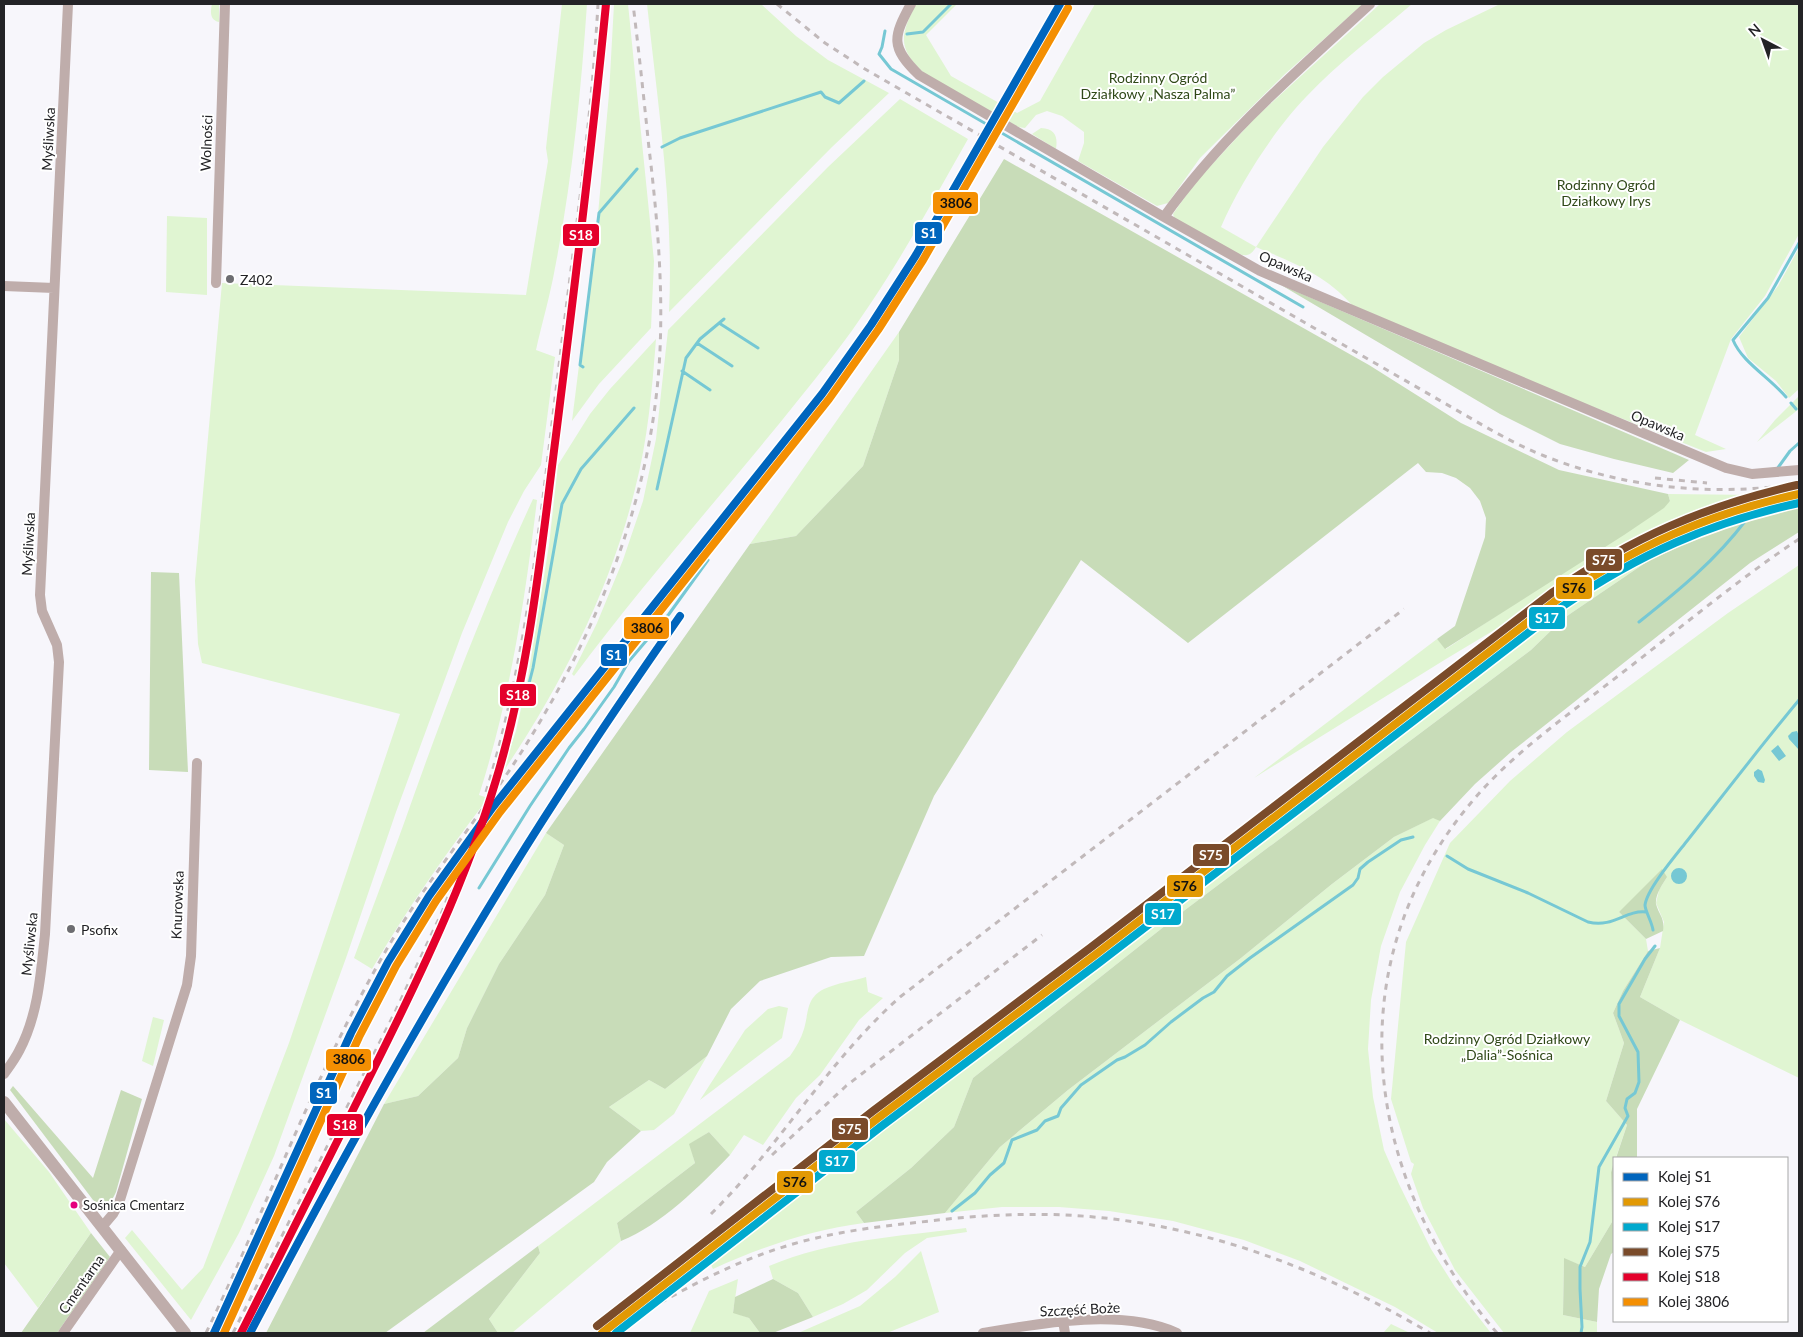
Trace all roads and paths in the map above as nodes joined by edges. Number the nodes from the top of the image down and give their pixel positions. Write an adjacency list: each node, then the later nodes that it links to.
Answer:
1 (68, 4): 8 (street, Myśliwska)
2 (225, 4): 6 (street, Wolności)
3 (910, 4): 5 (street, Opawska)
4 (1370, 4): 5 (street)
5 (1164, 217): 9 (street, Opawska)
6 (216, 283)
7 (4, 286): 8 (street)
8 (54, 288): 11 (street, Myśliwska)
9 (1799, 470)
10 (197, 763): 13 (street, Knurowska)
11 (4, 1074)
12 (4, 1102): 13 (street)
13 (102, 1227): 14 (street)
14 (121, 1250): 16 (street, Cmentarna); 17 (street)
15 (1063, 1321): 18 (street, Szczęść Boże); 19 (street); 20 (street, Szczęść Boże)
16 (62, 1333)
17 (185, 1333)
18 (983, 1333)
19 (1064, 1333)
20 (1177, 1333)

